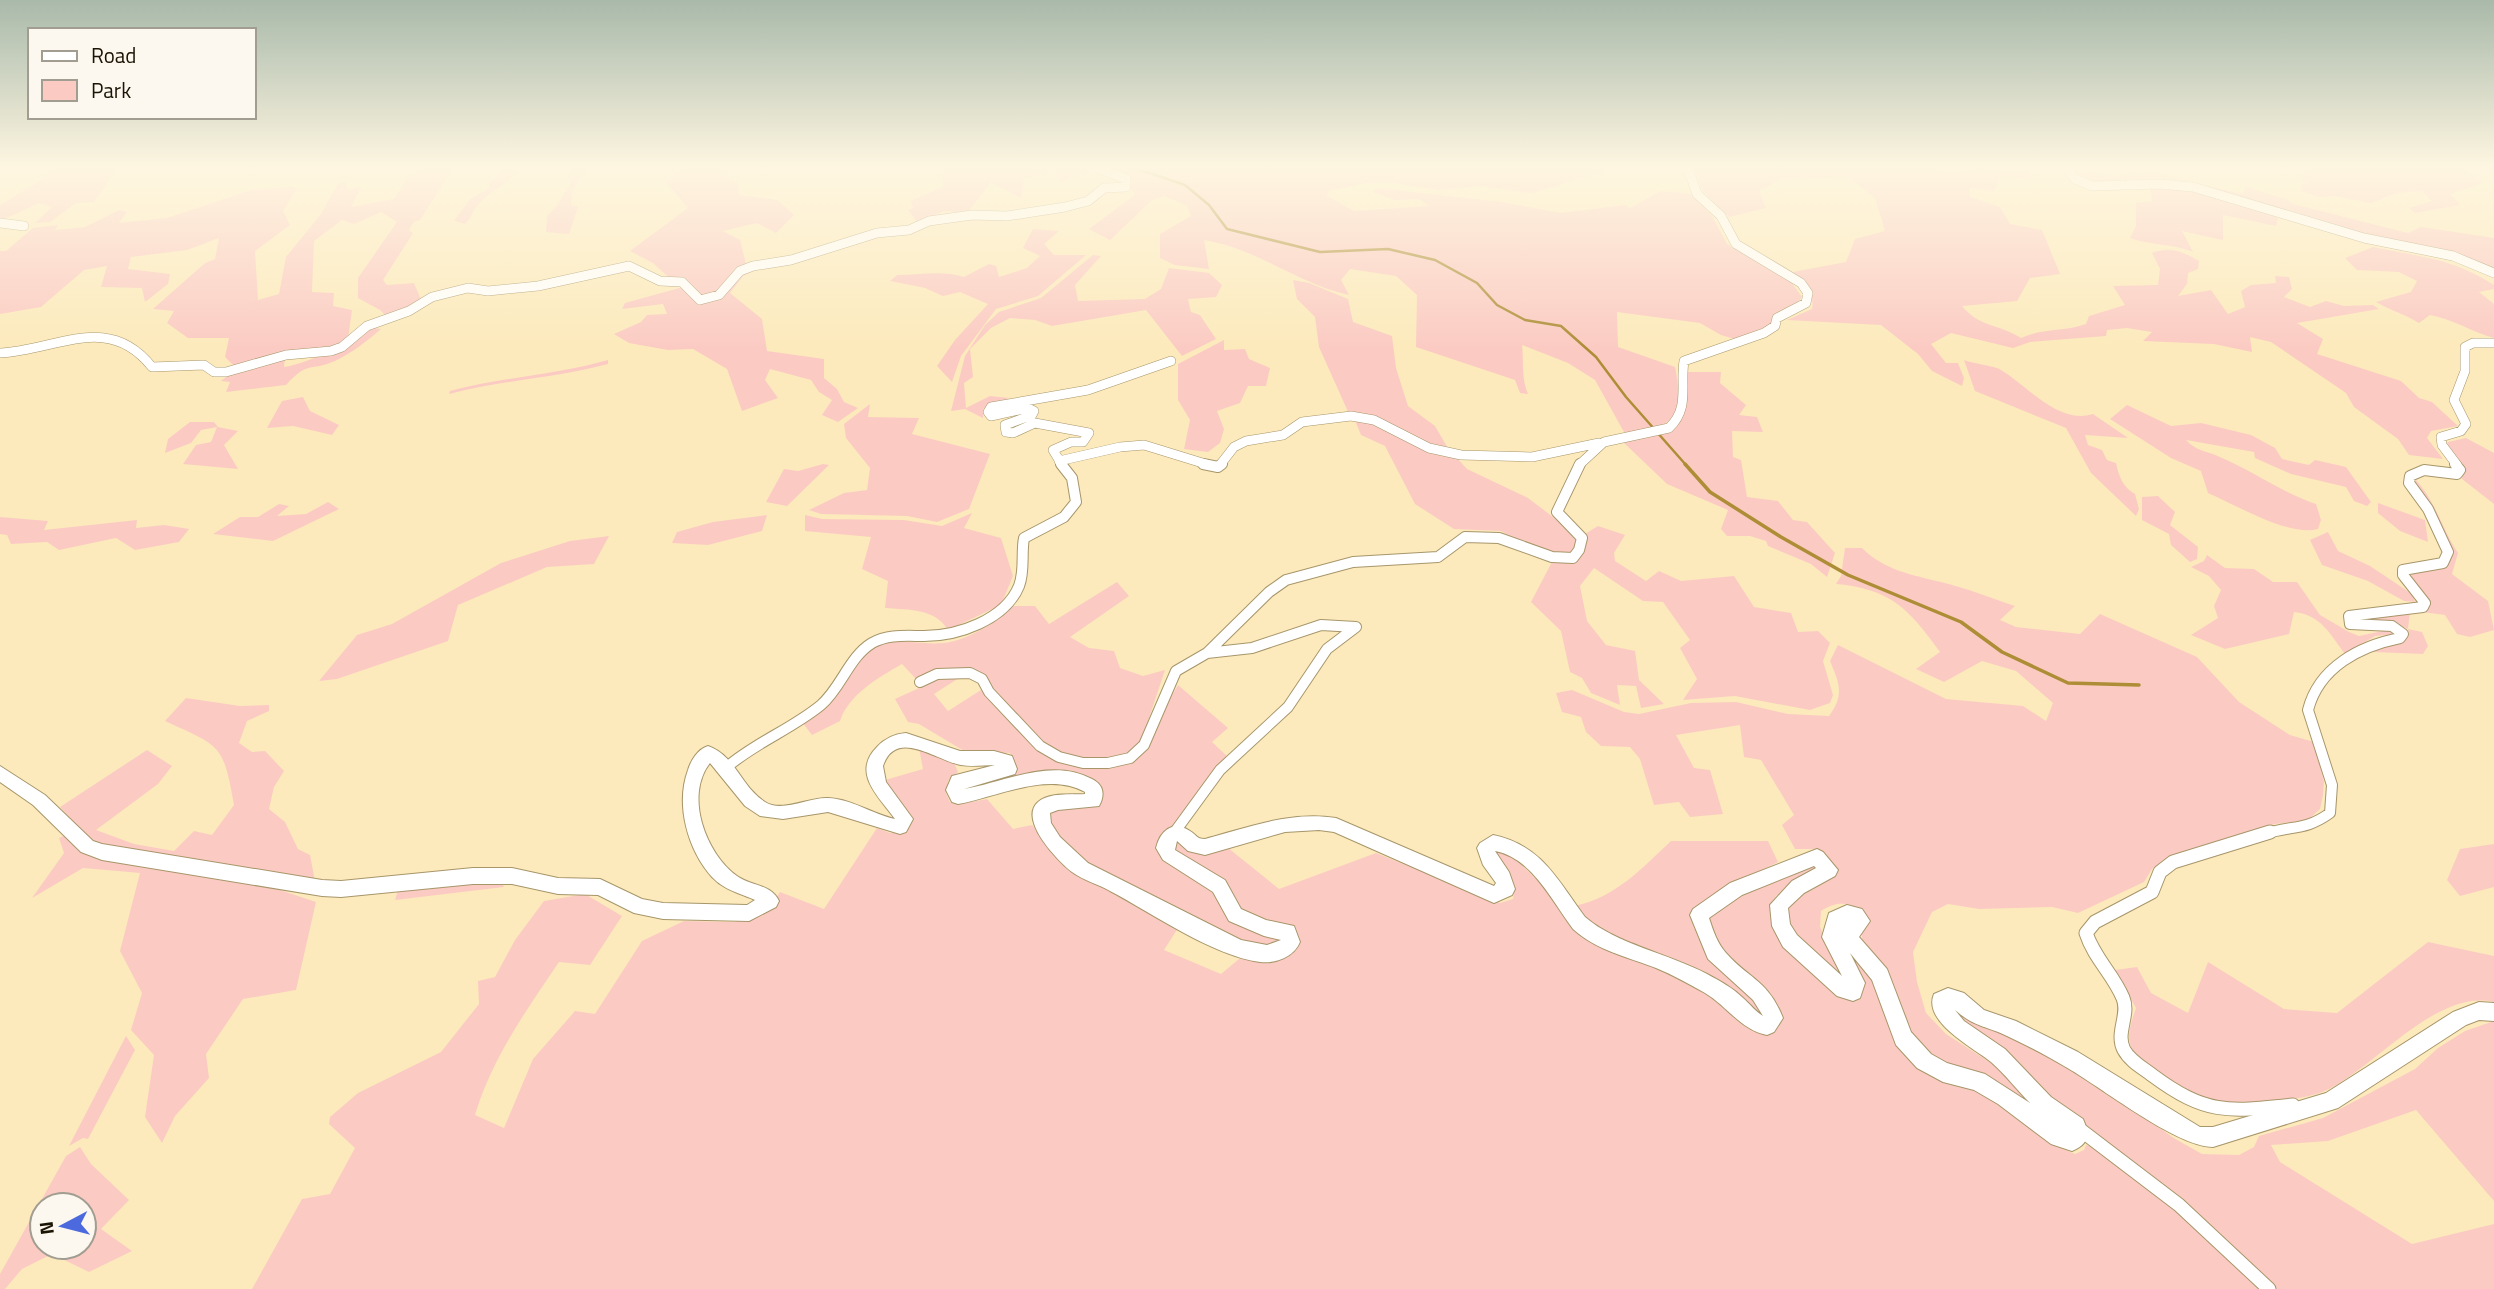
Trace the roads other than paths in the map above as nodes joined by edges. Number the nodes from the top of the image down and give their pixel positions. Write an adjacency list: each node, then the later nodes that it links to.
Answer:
1 (913, 228): 6 (street)
2 (1728, 228): 8 (street)
3 (2331, 228): 4 (street)
4 (2494, 272)
5 (2494, 343): 16 (street)
6 (0, 353)
7 (1171, 361): 9 (street)
8 (1602, 443): 9 (street); 10 (street)
9 (1059, 461): 12 (street)
10 (1207, 653): 11 (street); 14 (street)
11 (920, 682)
12 (727, 767): 13 (main road); 14 (main road)
13 (0, 774)
14 (1174, 834): 17 (main road)
15 (2494, 1012): 16 (main road)
16 (2331, 1101): 17 (main road)
17 (2076, 1126): 18 (street)
18 (2269, 1289)

